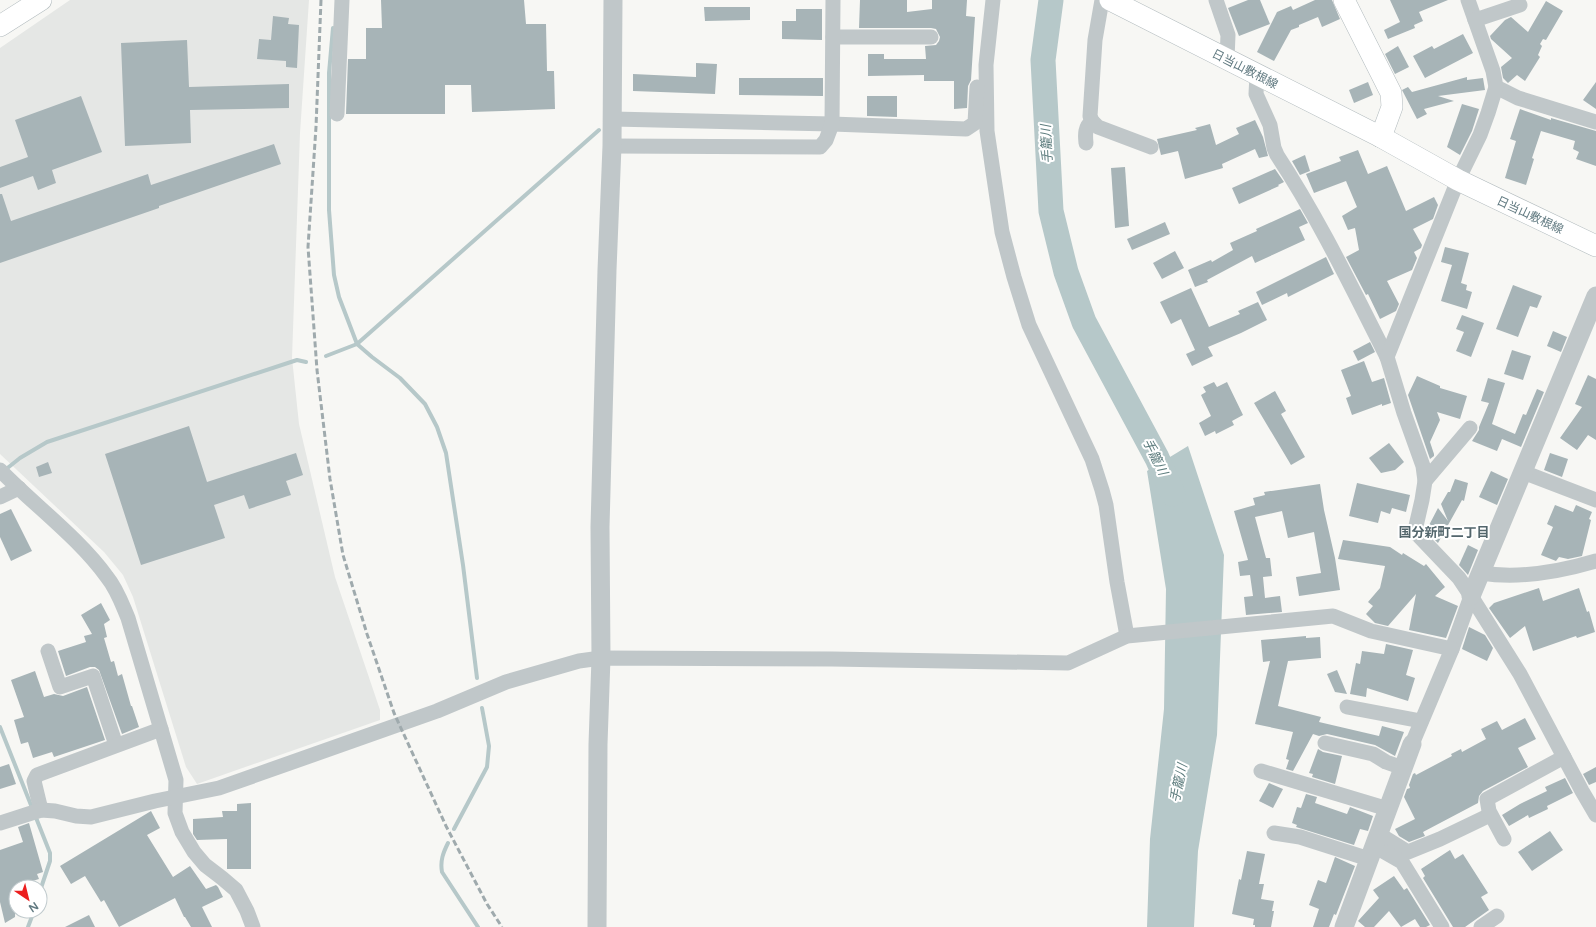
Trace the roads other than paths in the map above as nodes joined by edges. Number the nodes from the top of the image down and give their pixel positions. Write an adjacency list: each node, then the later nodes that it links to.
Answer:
1 (40, 0): 13 (main road)
2 (342, 0): 20 (street)
3 (613, 0): 21 (street)
4 (833, 0): 14 (street)
5 (992, 0): 17 (street)
6 (1102, 0): 22 (street)
7 (1110, 0): 16 (main road, 日当山敷根線)
8 (1216, 0): 16 (street)
9 (1344, 0): 25 (main road)
10 (1468, 0): 12 (street)
11 (1520, 5): 12 (street)
12 (1475, 20): 19 (street)
13 (0, 26)
14 (833, 37): 15 (street); 24 (street)
15 (931, 37)
16 (1227, 59): 18 (main road, 日当山敷根線)
17 (986, 65): 24 (street); 42 (street)
18 (1257, 75): 25 (main road, 日当山敷根線); 32 (street)
19 (1496, 87): 23 (street); 29 (street)
20 (337, 114)
21 (613, 119): 24 (street); 27 (street)
22 (1092, 120): 26 (street); 28 (street)
23 (1596, 122)
24 (832, 124): 27 (street)
25 (1381, 137): 29 (main road, 日当山敷根線)
26 (1086, 143)
27 (612, 146): 45 (street)
28 (1151, 147)
29 (1458, 180): 30 (main road, 日当山敷根線); 32 (street)
30 (1596, 246)
31 (1596, 296): 34 (street)
32 (1387, 356): 36 (street)
33 (1470, 428): 36 (street)
34 (1523, 472): 38 (street); 40 (street)
35 (9, 479): 37 (street); 48 (street)
36 (1425, 481): 41 (street)
37 (0, 497)
38 (1596, 500)
39 (1596, 561): 40 (street)
40 (1481, 573): 41 (street)
41 (1471, 596): 43 (street); 52 (street)
42 (1131, 635): 43 (street); 45 (street)
43 (1452, 650): 47 (street)
44 (48, 651): 51 (street)
45 (601, 658): 55 (street); 66 (street)
46 (1347, 707): 47 (street)
47 (1421, 721): 50 (street)
48 (161, 729): 51 (street); 55 (street)
49 (1325, 743): 53 (street)
50 (1412, 744): 53 (street)
51 (116, 745): 57 (street)
52 (1564, 758): 58 (street); 59 (street)
53 (1403, 768): 56 (street)
54 (1261, 771): 56 (street)
55 (176, 796): 57 (street); 65 (street)
56 (1388, 809): 63 (street)
57 (36, 812): 60 (street)
58 (1490, 815): 62 (street); 63 (street)
59 (1596, 815)
60 (0, 824)
61 (1274, 833): 63 (street)
62 (1504, 838)
63 (1374, 846): 67 (street); 68 (street)
64 (1496, 916): 69 (street)
65 (253, 927)
66 (597, 927)
67 (1344, 927)
68 (1442, 927)
69 (1481, 927)

